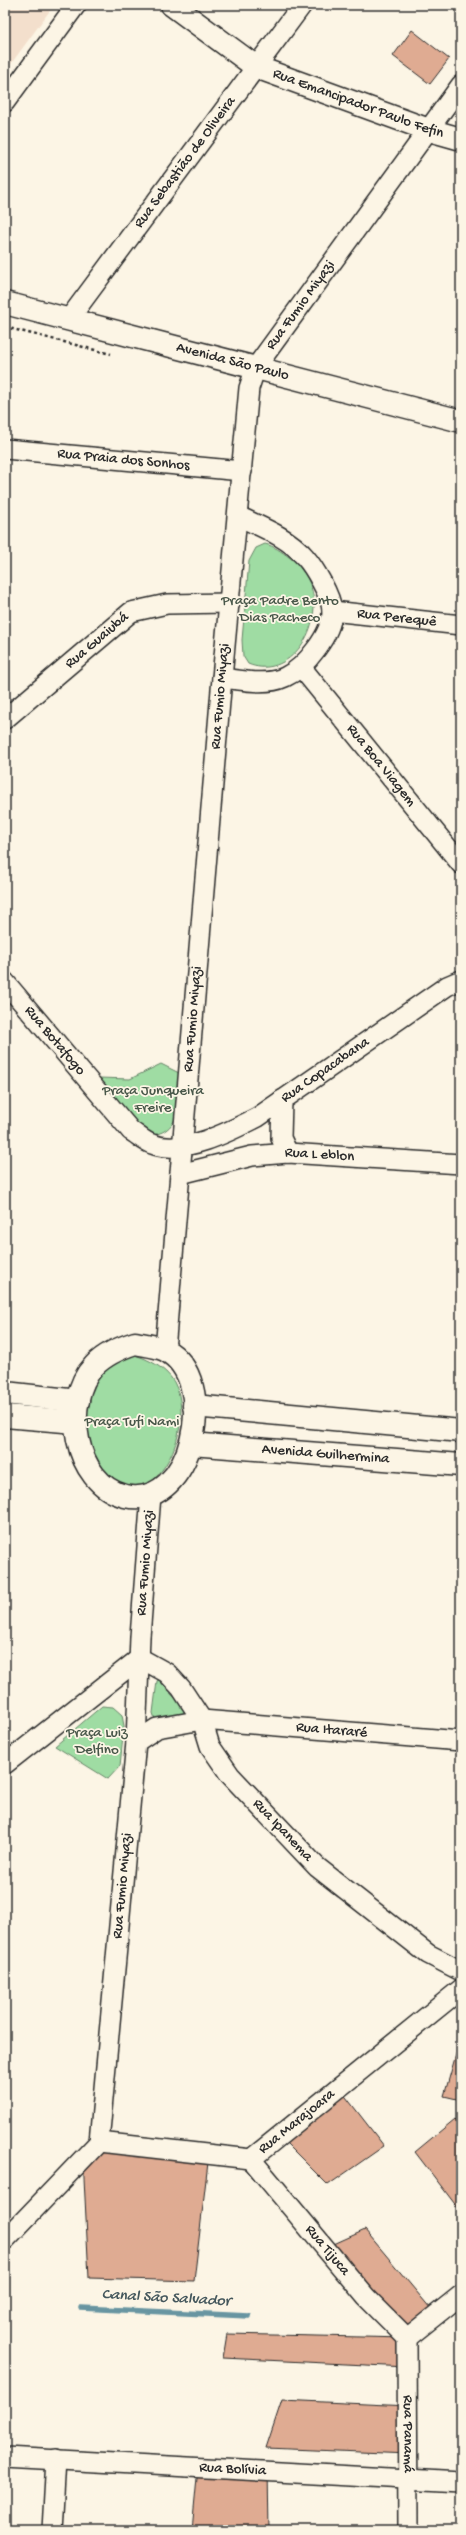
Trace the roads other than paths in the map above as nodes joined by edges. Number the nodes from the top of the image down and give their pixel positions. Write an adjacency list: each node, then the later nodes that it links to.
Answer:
1 (76, 5): 6 (street)
2 (172, 5): 4 (street, Rua Emancipador Paulo Fefin)
3 (302, 5): 4 (street, Rua Sebastião de Oliveira)
4 (256, 67): 7 (street, Rua Emancipador Paulo Fefin); 10 (street, Rua Sebastião de Oliveira)
5 (461, 85): 7 (street, Rua Fumio Miyazi)
6 (5, 102)
7 (429, 130): 8 (street, Rua Emancipador Paulo Fefin); 11 (street, Rua Fumio Miyazi)
8 (461, 139)
9 (5, 303): 10 (street, Avenida São Paulo)
10 (69, 319): 11 (street, Avenida São Paulo)
11 (256, 367): 12 (street, Avenida São Paulo); 14 (street, Rua Fumio Miyazi)
12 (461, 421)
13 (5, 449): 14 (street, Rua Praia dos Sonhos)
14 (242, 471): 15 (street, Rua Fumio Miyazi)
15 (238, 516): 16 (street, Rua Fumio Miyazi); 17 (street)
16 (230, 603): 20 (street, Rua Fumio Miyazi); 21 (street, Rua Guaiubá)
17 (332, 611): 18 (street, Rua Perequê); 19 (street)
18 (461, 625)
19 (301, 667): 20 (street); 22 (street, Rua Boa Viagem)
20 (222, 678): 26 (street, Rua Fumio Miyazi)
21 (5, 719)
22 (461, 864)
23 (461, 980): 25 (street, Rua Copacabana)
24 (5, 982): 26 (street, Rua Botafogo)
25 (282, 1100): 26 (street, Rua Copacabana); 27 (street)
26 (183, 1148): 29 (street, Rua Fumio Miyazi)
27 (288, 1153): 28 (street, Rua L eblon); 29 (street, Rua L eblon)
28 (461, 1164)
29 (180, 1174): 30 (street, Rua Fumio Miyazi)
30 (165, 1350): 32 (street); 33 (street)
31 (5, 1393): 32 (street)
32 (78, 1401): 35 (street)
33 (194, 1406): 36 (street); 37 (street)
34 (5, 1416): 35 (street)
35 (76, 1422): 39 (street)
36 (461, 1431)
37 (191, 1444): 38 (street, Avenida Guilhermina); 39 (street)
38 (461, 1465)
39 (151, 1495): 40 (street, Rua Fumio Miyazi)
40 (140, 1658): 41 (street, Rua Ipanema); 43 (street, Rua Fumio Miyazi); 44 (street)
41 (202, 1720): 42 (street, Rua Itararé); 43 (street, Rua Itararé); 45 (street, Rua Ipanema)
42 (461, 1741)
43 (136, 1742): 47 (street, Rua Fumio Miyazi)
44 (5, 1764)
45 (461, 1971)
46 (461, 1989): 48 (street, Rua Marajoara)
47 (99, 2142): 48 (street, Rua Marajoara); 49 (street)
48 (252, 2159): 51 (street, Rua Tijuca)
49 (5, 2240)
50 (461, 2295): 51 (street)
51 (407, 2338): 54 (street, Rua Panamá)
52 (5, 2456): 53 (street, Rua Bolívia)
53 (56, 2459): 54 (street, Rua Bolívia); 56 (street)
54 (409, 2479): 55 (street, Rua Bolívia); 57 (street, Rua Panamá)
55 (461, 2482)
56 (52, 2530)
57 (408, 2530)

